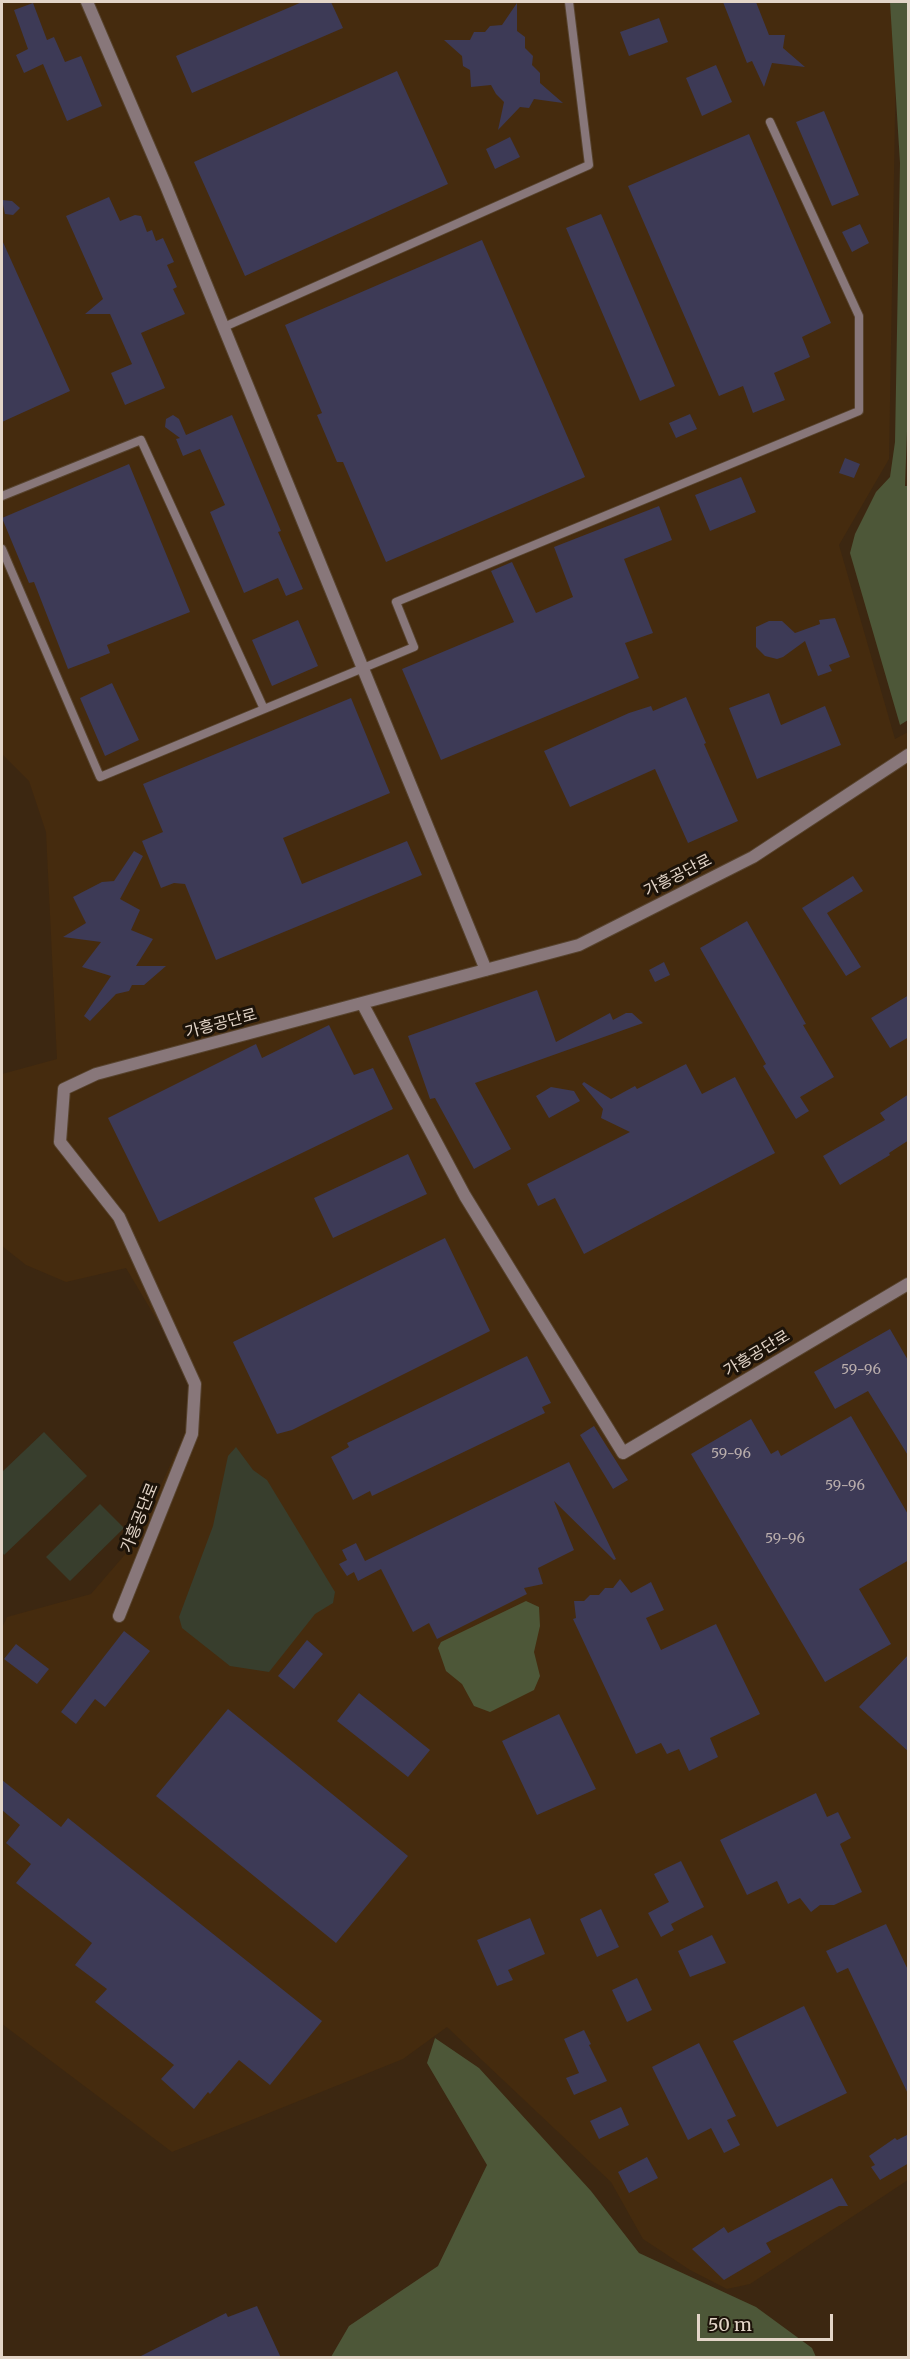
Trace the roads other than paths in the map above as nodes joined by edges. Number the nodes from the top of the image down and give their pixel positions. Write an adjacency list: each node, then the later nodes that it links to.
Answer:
1 (87, 2): 4 (street)
2 (569, 2): 4 (lane)
3 (770, 122): 7 (lane)
4 (224, 327): 7 (street)
5 (2, 496): 8 (lane)
6 (2, 549): 8 (lane)
7 (363, 668): 8 (lane); 10 (street)
8 (264, 709)
9 (909, 755): 10 (street, 가흥공단로)
10 (486, 970): 11 (street, 가흥공단로)
11 (362, 1003): 12 (street, 가흥공단로); 13 (street, 가흥공단로)
12 (909, 1284)
13 (119, 1616)

